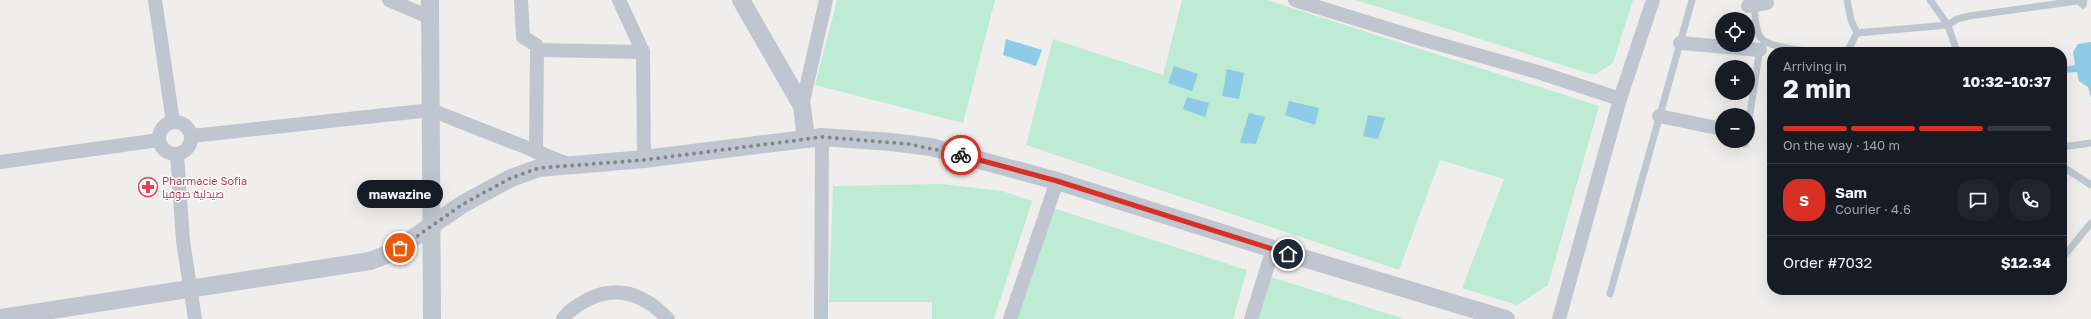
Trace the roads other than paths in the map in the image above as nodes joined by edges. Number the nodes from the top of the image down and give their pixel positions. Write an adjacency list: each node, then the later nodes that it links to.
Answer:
1 (155, 0): 30 (street)
2 (389, 0): 15 (street)
3 (521, 0): 23 (street)
4 (619, 0): 24 (street)
5 (741, 0): 26 (street)
6 (826, 0): 26 (street)
7 (1295, 0): 25 (street)
8 (1653, 0): 25 (street)
9 (1692, 0): 18 (lane)
10 (1847, 0): 17 (lane)
11 (1930, 0): 16 (lane)
12 (1756, 3): 19 (lane)
13 (2084, 3): 14 (lane); 16 (lane)
14 (2091, 8)
15 (429, 9): 28 (street)
16 (1948, 25): 17 (lane); 22 (lane)
17 (1857, 33): 21 (lane)
18 (1680, 43): 19 (street); 29 (lane)
19 (1760, 44): 20 (lane); 27 (lane)
20 (1787, 47)
21 (1850, 47)
22 (1955, 47)
23 (537, 50): 24 (street); 37 (street)
24 (643, 52): 39 (street)
25 (1620, 99): 60 (street)
26 (802, 106): 33 (street)
27 (1751, 108)
28 (431, 110): 32 (street); 37 (street); 46 (street)
29 (1659, 116): 31 (street); 50 (lane)
30 (173, 122): 32 (street); 34 (street)
31 (1715, 128)
32 (191, 136): 38 (street)
33 (814, 138): 39 (street); 43 (street); 56 (street)
34 (159, 140): 38 (street); 40 (street)
35 (2091, 144): 36 (lane)
36 (2067, 146)
37 (536, 152): 41 (street)
38 (177, 154): 49 (street)
39 (644, 160): 41 (street)
40 (0, 162)
41 (568, 165): 46 (street)
42 (2067, 169): 44 (lane)
43 (1057, 181): 47 (street); 57 (street)
44 (2091, 185)
45 (2091, 223): 48 (lane)
46 (432, 225): 49 (street); 53 (street)
47 (1273, 249): 58 (street); 59 (street)
48 (2067, 252)
49 (189, 290): 51 (street); 52 (street)
50 (1610, 294)
51 (0, 318)
52 (195, 319)
53 (432, 319)
54 (563, 319): 55 (street)
55 (668, 319)
56 (821, 319)
57 (1010, 319)
58 (1251, 319)
59 (1506, 319)
60 (1559, 319)

